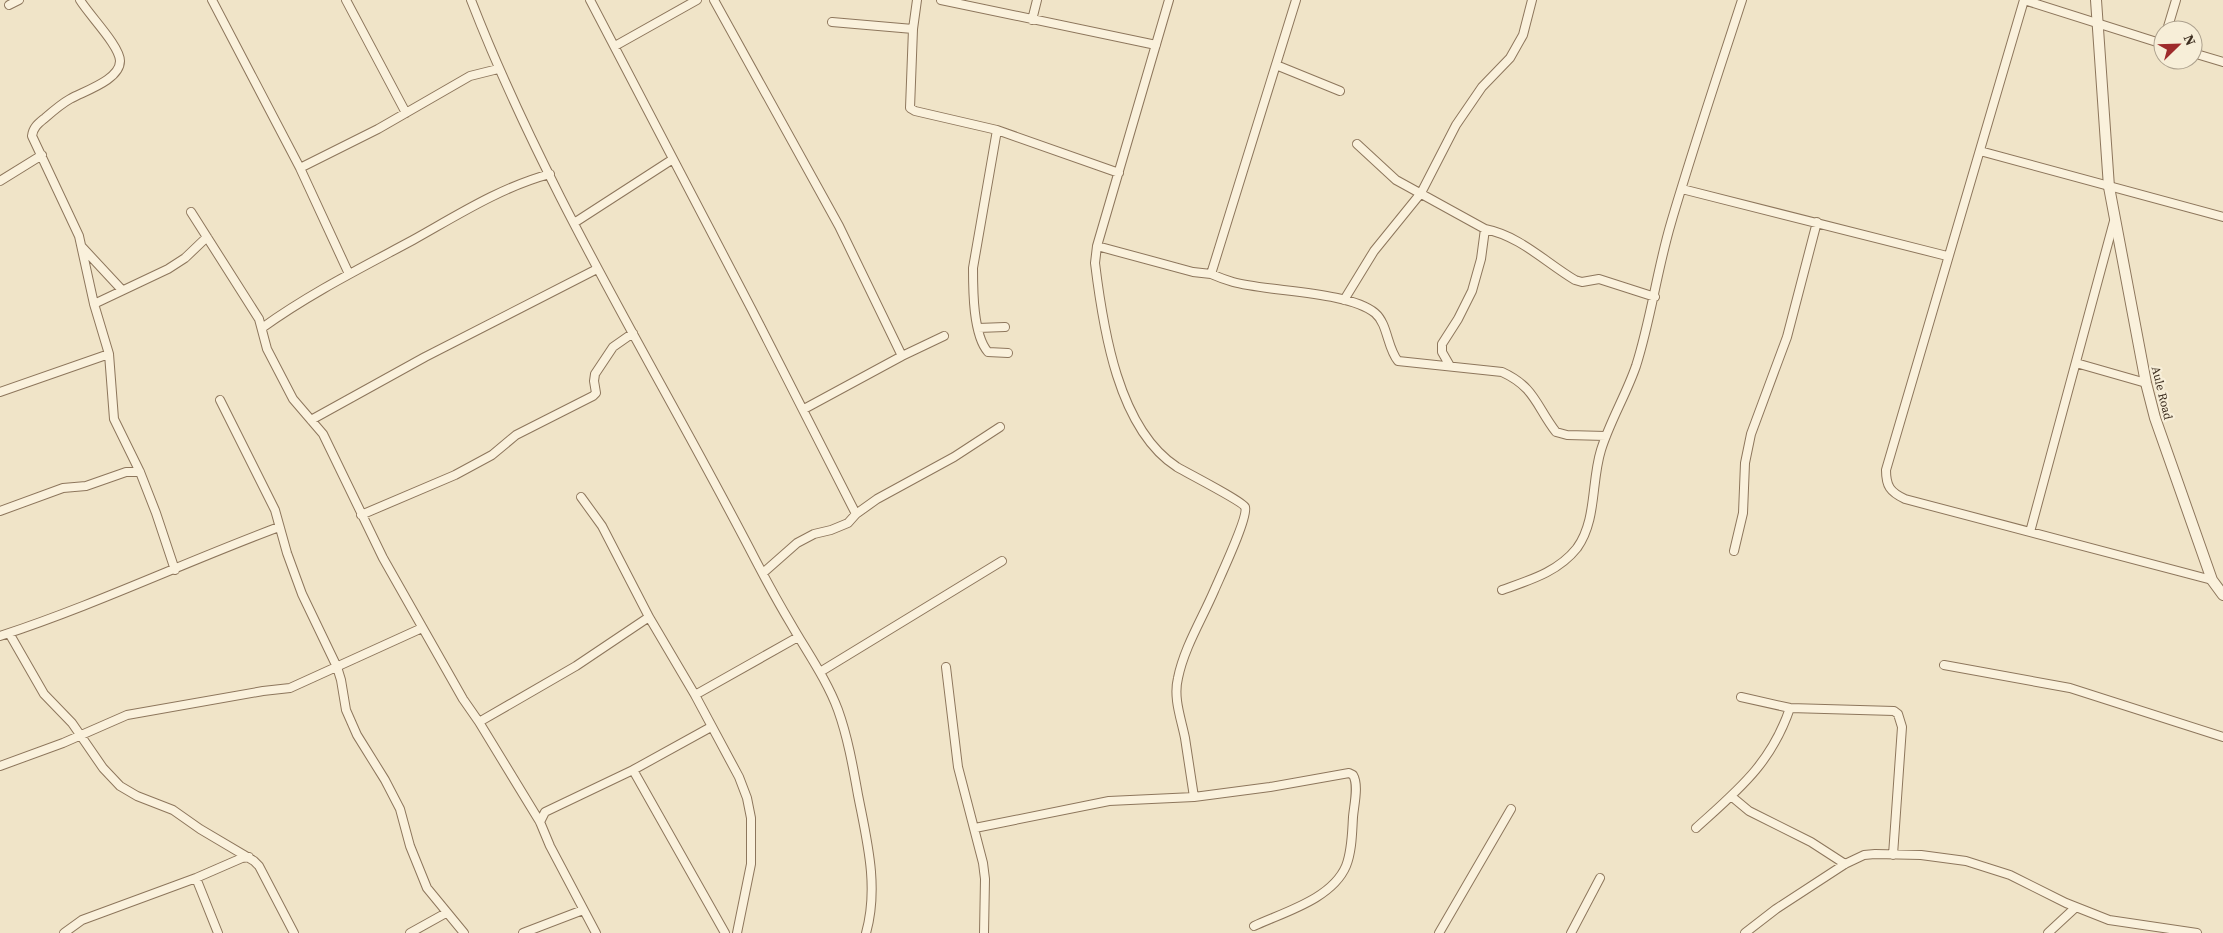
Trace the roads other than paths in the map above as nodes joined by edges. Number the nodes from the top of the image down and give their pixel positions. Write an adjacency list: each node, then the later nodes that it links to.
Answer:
1 (19, 0): 19 (street)
2 (80, 0): 37 (street)
3 (212, 0): 39 (street)
4 (346, 0): 33 (street)
5 (471, 0): 31 (street)
6 (590, 0): 27 (street)
7 (697, 0): 27 (street)
8 (714, 0): 70 (street)
9 (917, 0): 24 (street)
10 (941, 0): 20 (street)
11 (1037, 0): 20 (street)
12 (1169, 0): 26 (street)
13 (1296, 0): 30 (street)
14 (1532, 0): 45 (street)
15 (1742, 0): 44 (street)
16 (2024, 0): 23 (street); 36 (street)
17 (2096, 0): 23 (street, Aule Road)
18 (2176, 0): 21 (street)
19 (9, 5)
20 (1032, 20): 26 (street)
21 (2170, 20)
22 (832, 22): 24 (street)
23 (2097, 25): 25 (street); 43 (street, Aule Road)
24 (913, 29): 34 (street)
25 (2153, 41)
26 (1156, 45): 41 (street)
27 (615, 46): 38 (street)
28 (2203, 56): 29 (street)
29 (2223, 62)
30 (1276, 65): 32 (street); 58 (street)
31 (498, 69): 33 (street); 40 (street)
32 (1340, 91)
33 (406, 112): 39 (street)
34 (997, 130): 41 (street); 65 (street)
35 (1357, 144): 45 (street)
36 (1980, 151): 43 (street); 55 (street)
37 (42, 155): 42 (street); 54 (street)
38 (673, 159): 50 (street); 76 (street)
39 (300, 168): 57 (street)
40 (550, 174): 50 (street); 57 (street)
41 (1119, 174): 53 (street)
42 (0, 181)
43 (2109, 187): 47 (street); 48 (street, Aule Road)
44 (1682, 189): 49 (street); 60 (street)
45 (1421, 193): 51 (street); 61 (street)
46 (192, 212): 52 (street)
47 (2223, 217)
48 (2115, 219): 71 (street); 73 (street, Aule Road)
49 (1817, 222): 55 (street); 87 (street)
50 (574, 223): 56 (street)
51 (1485, 229): 60 (street); 72 (street)
52 (207, 237): 59 (street); 64 (street)
53 (1097, 246): 58 (street); 113 (street)
54 (82, 247): 59 (street); 62 (street)
55 (1947, 256): 86 (street)
56 (597, 269): 66 (street); 77 (street)
57 (349, 274): 64 (street)
58 (1211, 274): 61 (street)
59 (122, 290): 62 (street)
60 (1655, 297): 79 (street)
61 (1344, 300): 72 (street)
62 (94, 304): 69 (street)
63 (1005, 327): 65 (street)
64 (262, 328): 77 (street)
65 (978, 328): 68 (street)
66 (633, 333): 84 (street); 90 (street)
67 (944, 336): 70 (street)
68 (1008, 353)
69 (109, 354): 74 (street); 80 (street)
70 (902, 356): 76 (street)
71 (2076, 363): 73 (street); 86 (street)
72 (1450, 366): 79 (street)
73 (2146, 383): 91 (street, Aule Road)
74 (0, 392)
75 (220, 400): 85 (street)
76 (804, 409): 83 (street)
77 (311, 420): 84 (street)
78 (1000, 427): 83 (street)
79 (1606, 436): 92 (street)
80 (140, 472): 82 (street); 89 (street)
81 (581, 497): 94 (street)
82 (0, 511)
83 (856, 514): 90 (street)
84 (362, 515): 95 (street)
85 (279, 527): 89 (street); 100 (street)
86 (2030, 532): 91 (street)
87 (1734, 551)
88 (1002, 561): 102 (street)
89 (175, 570): 96 (street)
90 (763, 573): 98 (street)
91 (2212, 580): 93 (street, Aule Road)
92 (1502, 590)
93 (2223, 595)
94 (650, 618): 103 (street); 106 (street)
95 (422, 628): 100 (street); 106 (street)
96 (10, 632): 97 (street); 108 (street)
97 (0, 636)
98 (798, 637): 102 (street); 103 (street)
99 (1944, 665): 109 (street)
100 (337, 667): 108 (street); 125 (street)
101 (946, 667): 116 (street)
102 (820, 672): 136 (street)
103 (695, 695): 107 (street)
104 (1741, 697): 105 (street)
105 (1790, 708): 112 (street); 118 (street)
106 (480, 722): 115 (street)
107 (711, 728): 111 (street); 135 (street)
108 (81, 734): 110 (street); 119 (street)
109 (2223, 737)
110 (0, 766)
111 (633, 770): 115 (street); 134 (street)
112 (1731, 796): 117 (street); 120 (street)
113 (1194, 797): 116 (street); 126 (street)
114 (1511, 809): 138 (street)
115 (540, 822): 124 (street)
116 (975, 828): 137 (street)
117 (1696, 828)
118 (1892, 855): 120 (street); 123 (street)
119 (249, 857): 121 (street); 129 (street)
120 (1845, 864): 140 (street)
121 (196, 878): 127 (street); 128 (street)
122 (1600, 878): 139 (street)
123 (2076, 907): 141 (street); 142 (street)
124 (583, 910): 132 (street); 133 (street)
125 (446, 913): 130 (street); 131 (street)
126 (1254, 926)
127 (64, 933)
128 (218, 933)
129 (294, 933)
130 (410, 933)
131 (464, 933)
132 (523, 933)
133 (596, 933)
134 (725, 933)
135 (738, 933)
136 (866, 933)
137 (984, 933)
138 (1438, 933)
139 (1571, 933)
140 (1745, 933)
141 (2048, 933)
142 (2197, 933)

